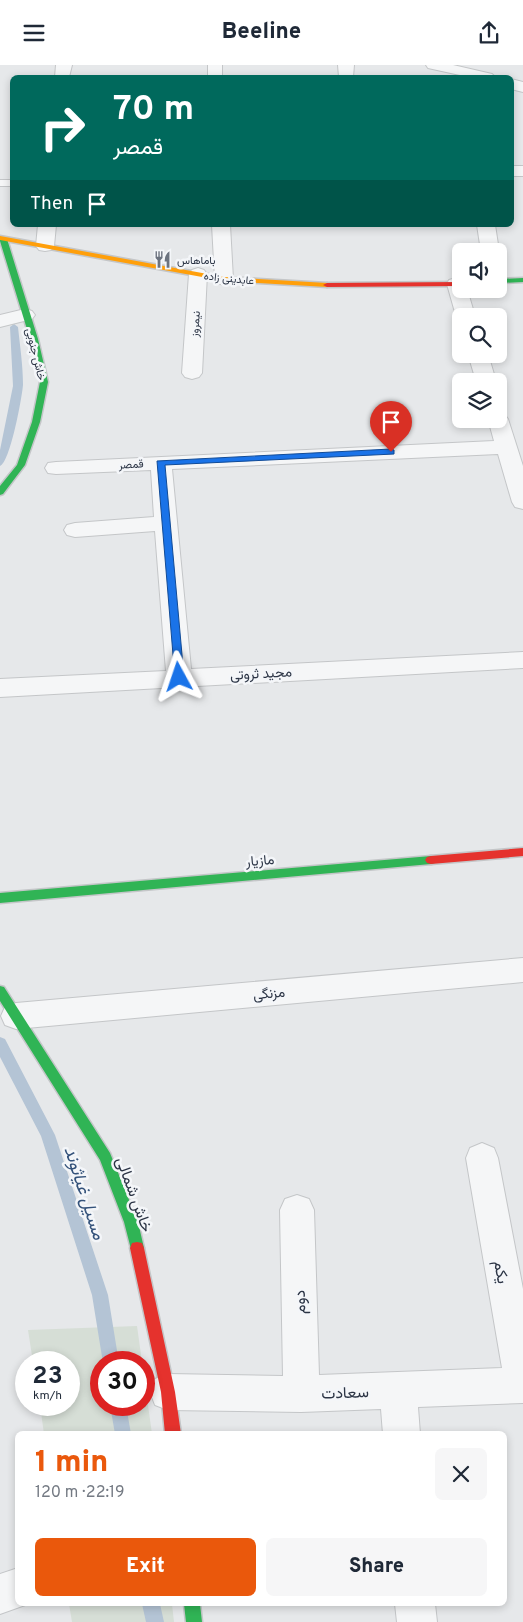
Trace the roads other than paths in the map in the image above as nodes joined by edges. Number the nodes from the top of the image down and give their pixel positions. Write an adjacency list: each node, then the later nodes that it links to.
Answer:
1 (431, 65): 2 (street)
2 (461, 75)
3 (47, 227): 8 (street)
4 (221, 227): 10 (street)
5 (486, 227): 7 (street)
6 (2, 239): 8 (street, عابدینی زاده); 14 (street, خاش جنوبی)
7 (489, 243)
8 (45, 246): 9 (street, عابدینی زاده)
9 (198, 274): 10 (street, عابدینی زاده); 16 (street, نیمروز)
10 (224, 279): 13 (street, عابدینی زاده)
11 (507, 281): 12 (street)
12 (523, 281)
13 (452, 284)
14 (25, 315): 15 (street); 22 (street, خاش جنوبی)
15 (0, 321)
16 (192, 373)
17 (501, 428): 18 (street)
18 (506, 447): 19 (street, قمصر); 21 (street)
19 (160, 463): 20 (street, قمصر); 24 (street)
20 (56, 468)
21 (518, 472): 23 (street)
22 (0, 493)
23 (523, 502)
24 (166, 523): 25 (street); 27 (street)
25 (75, 530)
26 (523, 660): 27 (street, مجید ثروتی)
27 (179, 677): 28 (street, مجید ثروتی)
28 (0, 688)
29 (523, 852): 30 (street, مازیار)
30 (0, 898)
31 (523, 970): 33 (street, مزنگی)
32 (0, 991): 33 (street, خاش شمالی)
33 (16, 1016): 38 (street, خاش شمالی)
34 (482, 1158): 36 (street, یکم)
35 (297, 1210): 39 (street, دوم)
36 (523, 1385): 37 (street, سعادت)
37 (398, 1391): 39 (street, سعادت); 41 (street)
38 (168, 1392): 39 (street, سعادت); 40 (street, خاش شمالی)
39 (301, 1394)
40 (173, 1431)
41 (402, 1431)
42 (15, 1589): 43 (street)
43 (0, 1594)
44 (192, 1606): 46 (street)
45 (416, 1606): 47 (street)
46 (194, 1622)
47 (417, 1622)

